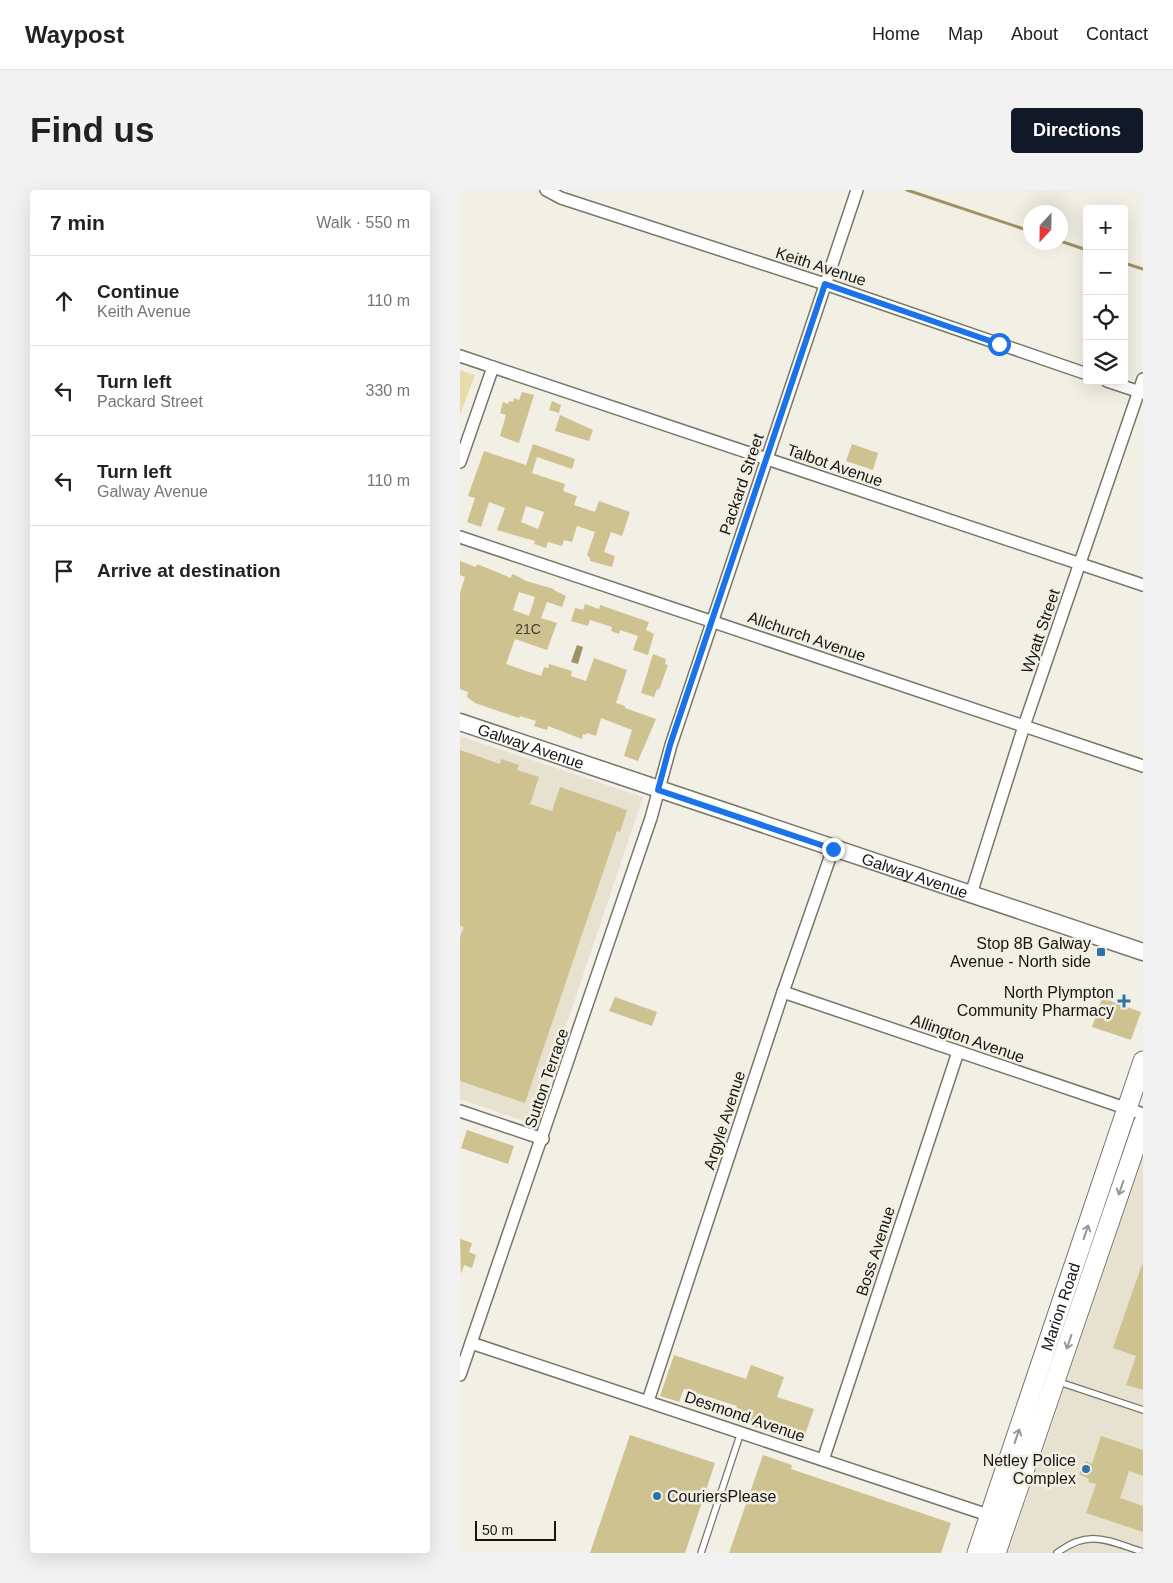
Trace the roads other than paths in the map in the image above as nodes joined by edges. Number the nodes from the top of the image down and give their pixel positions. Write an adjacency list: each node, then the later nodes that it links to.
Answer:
1 (546, 190): 3 (street, Keith Avenue)
2 (857, 190): 3 (street, Packard Street)
3 (825, 284): 6 (street, Keith Avenue); 10 (street, Packard Street)
4 (460, 356): 5 (street, Talbot Avenue)
5 (493, 367): 10 (street, Talbot Avenue); 11 (street)
6 (1083, 373)
7 (1143, 379): 9 (street, Wyatt Street)
8 (1118, 385): 9 (street)
9 (1141, 393): 13 (street, Wyatt Street)
10 (767, 459): 13 (street, Talbot Avenue); 15 (street, Packard Street)
11 (460, 462)
12 (460, 537): 15 (street, Allchurch Avenue)
13 (1080, 564): 14 (street, Talbot Avenue); 17 (street, Wyatt Street)
14 (1143, 585)
15 (712, 622): 17 (street, Allchurch Avenue); 19 (street, Packard Street)
16 (460, 722): 19 (street, Galway Avenue)
17 (1024, 726): 18 (street, Allchurch Avenue); 21 (street, Wyatt Street)
18 (1143, 766)
19 (658, 790): 20 (street, Galway Avenue); 30 (street, Sutton Terrace)
20 (833, 849): 21 (street, Galway Avenue); 23 (street, Argyle Avenue)
21 (971, 894): 22 (street, Galway Avenue)
22 (1143, 952)
23 (783, 992): 24 (street, Allington Avenue); 36 (street, Argyle Avenue)
24 (958, 1052): 27 (street, Allington Avenue); 39 (street, Boss Avenue)
25 (1143, 1061): 27 (main road, Marion Road)
26 (460, 1111): 30 (street)
27 (1135, 1111): 29 (main road, Marion Road)
28 (1143, 1124): 31 (main road, Marion Road)
29 (1118, 1136): 31 (street); 33 (main road, Marion Road, one-way to 29)
30 (543, 1139): 32 (street, Sutton Terrace)
31 (1140, 1143): 35 (main road, Marion Road, one-way to 35)
32 (471, 1343): 34 (street, Sutton Terrace); 36 (street, Desmond Avenue)
33 (1038, 1374): 35 (lane); 40 (main road, Marion Road, one-way to 33)
34 (460, 1375)
35 (1056, 1381): 37 (lane); 40 (main road, Marion Road)
36 (648, 1401): 38 (street, Desmond Avenue)
37 (1143, 1410)
38 (741, 1432): 39 (street, Desmond Avenue); 42 (lane)
39 (823, 1460): 40 (street, Desmond Avenue)
40 (999, 1518): 43 (main road, Marion Road); 44 (main road, Marion Road)
41 (1143, 1552): 45 (lane)
42 (701, 1553)
43 (977, 1553)
44 (996, 1553)
45 (1057, 1553)

